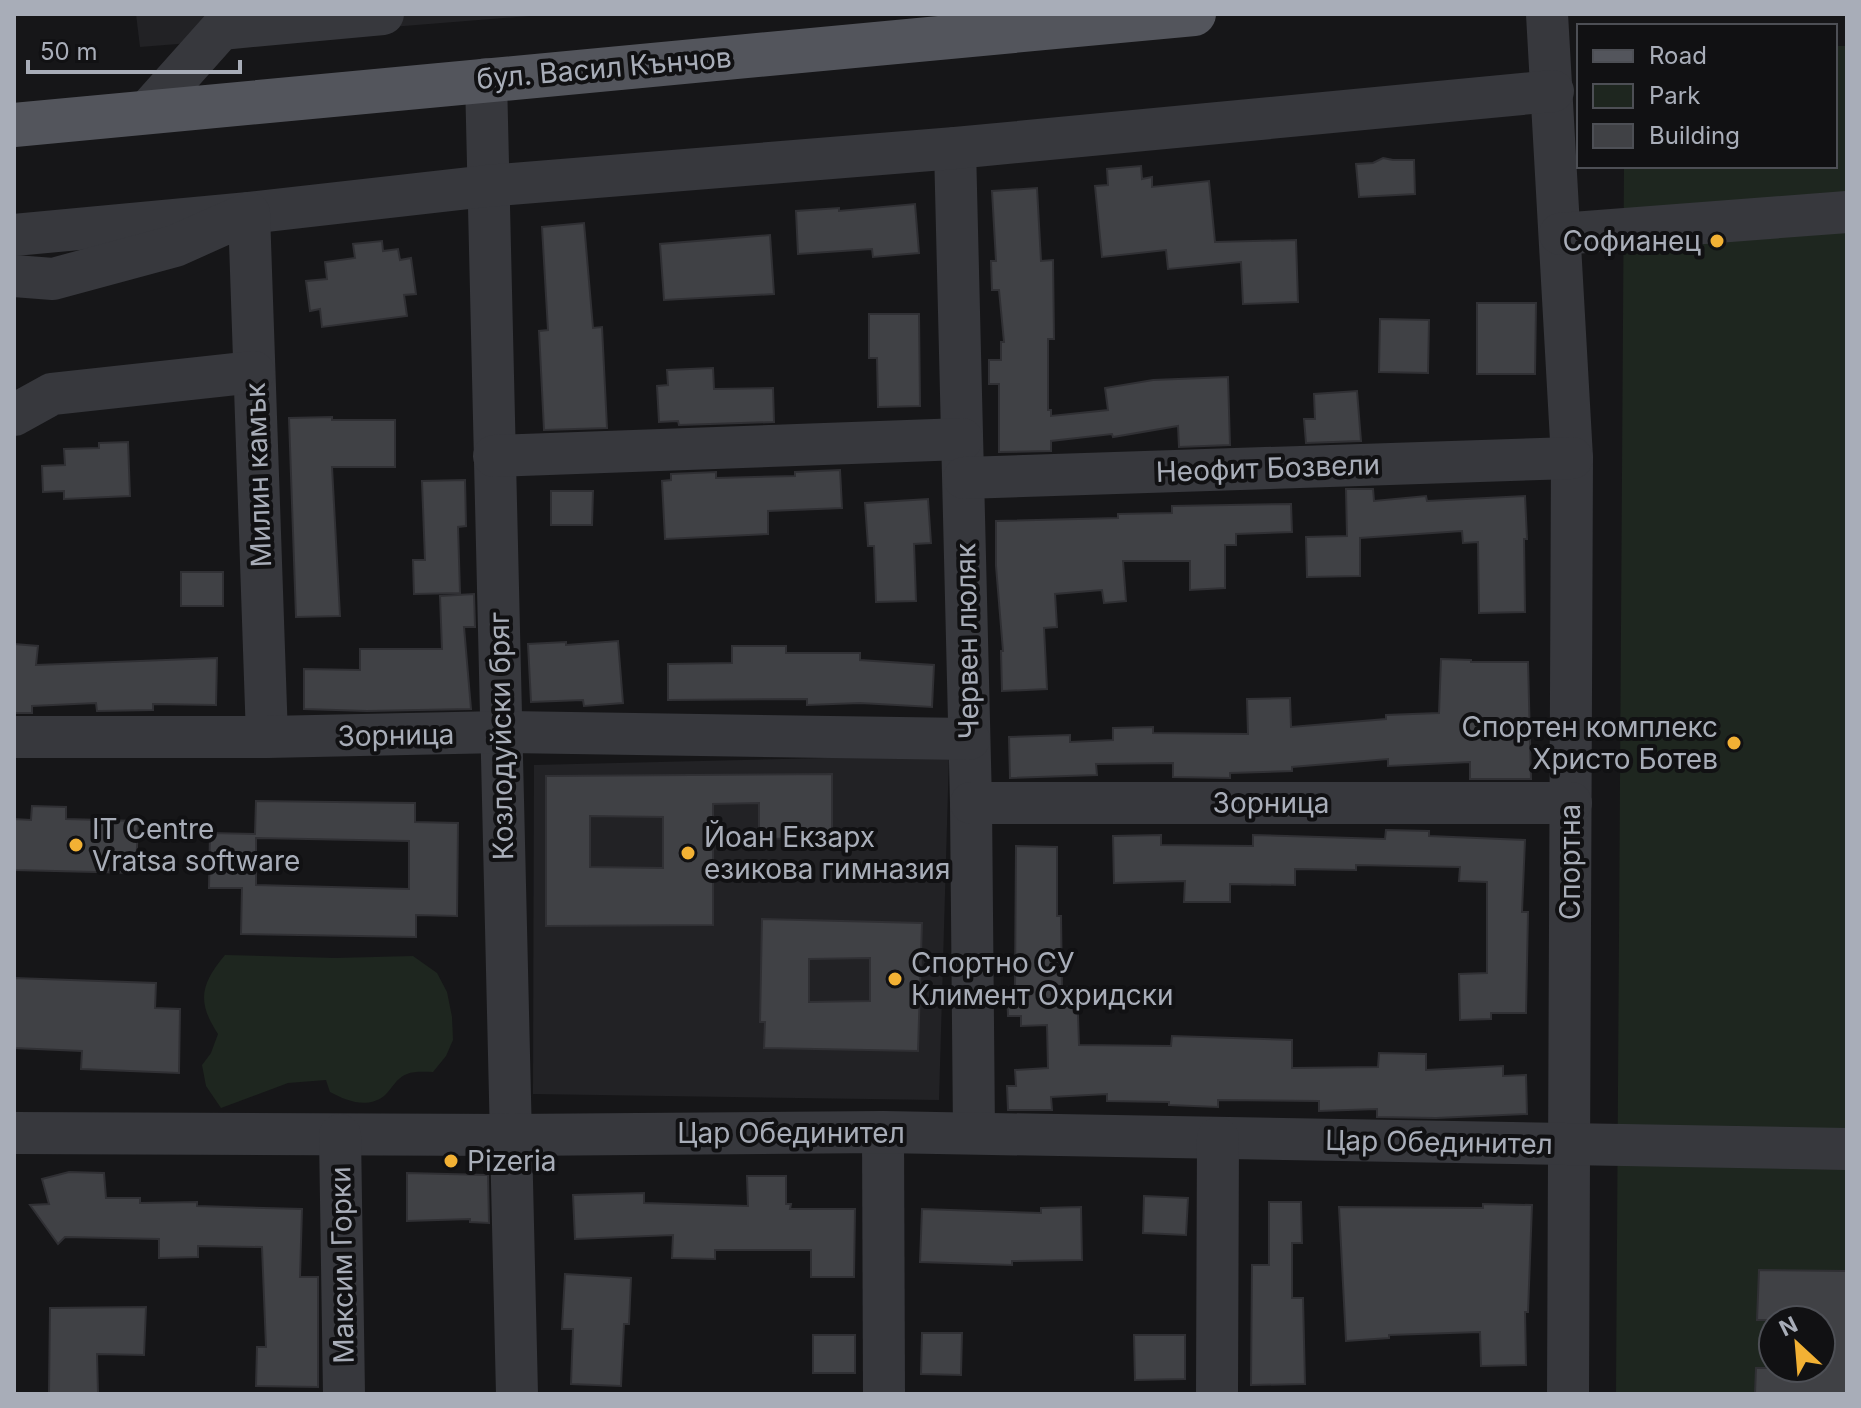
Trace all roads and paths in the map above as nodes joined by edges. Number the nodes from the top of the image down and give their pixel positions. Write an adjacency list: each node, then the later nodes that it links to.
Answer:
1 (382, 14): 4 (street)
2 (1194, 14): 6 (main road, бул. Васил Кънчов)
3 (1547, 14): 7 (street, Спортна)
4 (299, 18): 5 (street)
5 (220, 22): 8 (street)
6 (486, 79): 8 (main road, бул. Васил Кънчов); 11 (street, Козлодуйски бряг)
7 (1553, 91): 10 (street); 14 (street, Спортна)
8 (147, 112): 9 (main road, бул. Васил Кънчов)
9 (14, 125)
10 (955, 148): 11 (street); 20 (street, Червен люляк)
11 (487, 186): 13 (street); 19 (street, Козлодуйски бряг)
12 (1847, 212): 14 (street)
13 (249, 213): 15 (street); 16 (street); 17 (street, Милин камък)
14 (1560, 234): 21 (street, Спортна)
15 (14, 235)
16 (14, 276)
17 (254, 372): 18 (street); 24 (street, Милин камък)
18 (14, 415)
19 (494, 456): 20 (street, Неофит Бозвели); 22 (street, Козлодуйски бряг)
20 (963, 458): 21 (street, Неофит Бозвели); 25 (street, Червен люляк)
21 (1572, 458): 27 (street, Спортна)
22 (501, 732): 24 (street, Зорница); 25 (street, Зорница); 32 (street, Козлодуйски бряг)
23 (14, 737): 24 (street, Зорница)
24 (267, 737)
25 (969, 739): 26 (street, Червен люляк)
26 (971, 803): 27 (street, Зорница); 30 (street, Червен люляк)
27 (1571, 803): 34 (street, Спортна)
28 (883, 1132): 30 (street, Цар Обединител); 32 (street, Цар Обединител); 38 (street)
29 (14, 1133): 31 (street, Цар Обединител)
30 (974, 1133): 33 (street, Цар Обединител)
31 (340, 1135): 32 (street, Цар Обединител); 36 (street, Максим Горки)
32 (510, 1135): 37 (street, Козлодуйски бряг)
33 (1218, 1138): 34 (street, Цар Обединител); 39 (street)
34 (1568, 1144): 35 (street, Цар Обединител); 40 (street, Спортна)
35 (1847, 1149)
36 (344, 1394)
37 (517, 1394)
38 (884, 1394)
39 (1217, 1394)
40 (1568, 1394)

